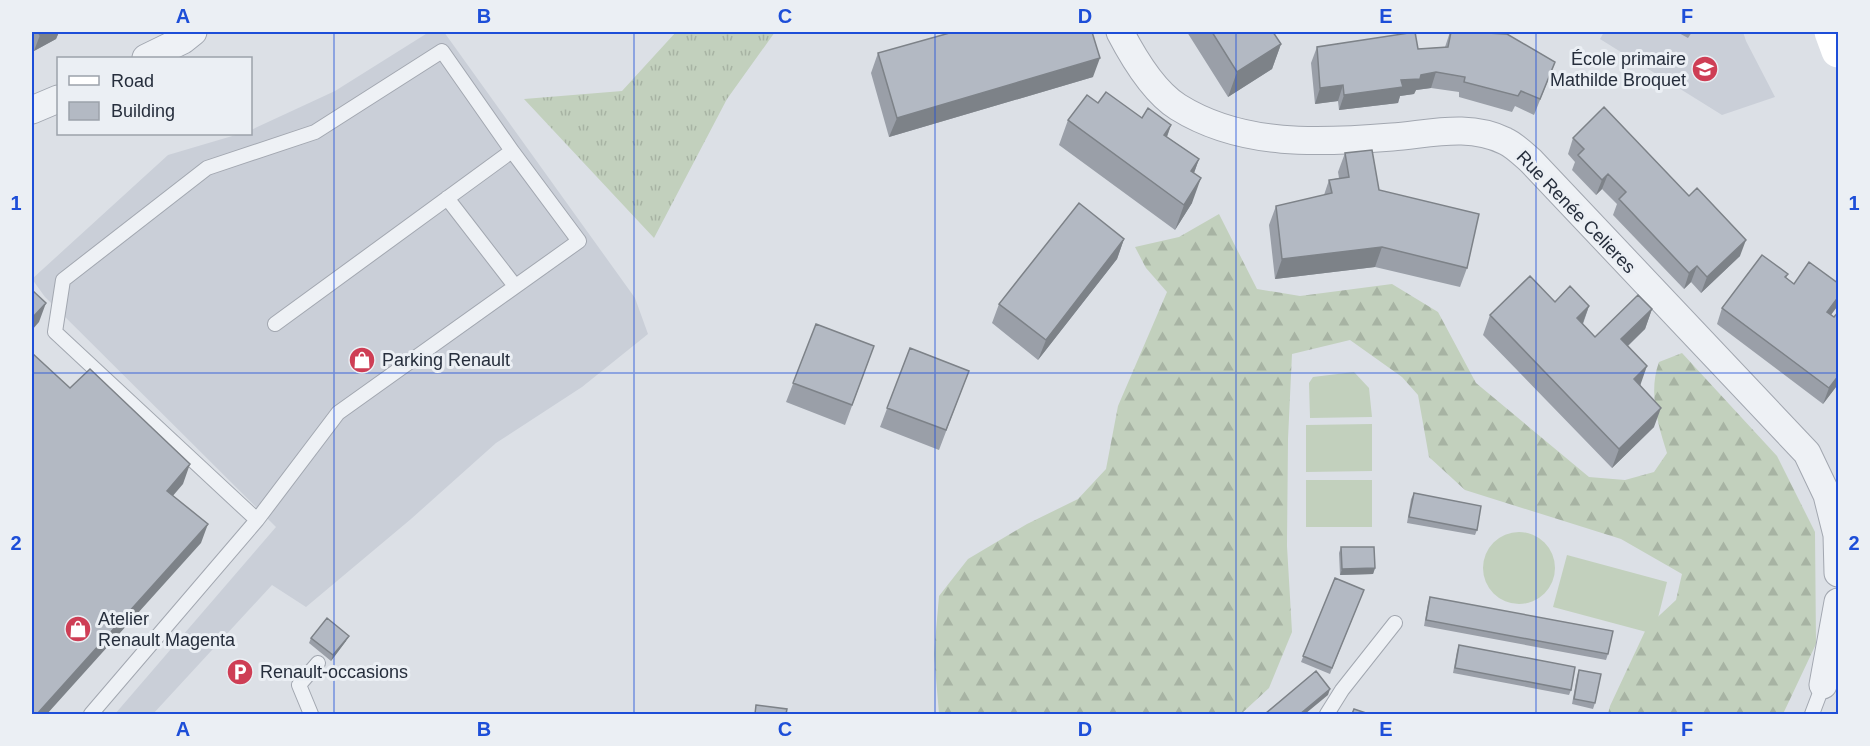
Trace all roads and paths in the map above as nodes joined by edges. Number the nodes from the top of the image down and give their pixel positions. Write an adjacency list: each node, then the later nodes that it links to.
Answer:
1 (193, 32): 5 (street)
2 (1120, 32): 13 (street, Rue Renée Celieres)
3 (1831, 32): 4 (main road)
4 (1839, 51)
5 (148, 57)
6 (57, 99): 7 (street)
7 (32, 110)
8 (512, 151): 9 (lane); 10 (lane); 12 (lane)
9 (447, 198): 10 (lane); 11 (lane)
10 (515, 286): 12 (lane)
11 (275, 324)
12 (257, 520): 18 (lane)
13 (1839, 573)
14 (1839, 602): 17 (street)
15 (1395, 624): 20 (lane)
16 (318, 663): 19 (lane)
17 (1823, 685): 21 (lane)
18 (91, 714)
19 (311, 714)
20 (1327, 714)
21 (1812, 714)

